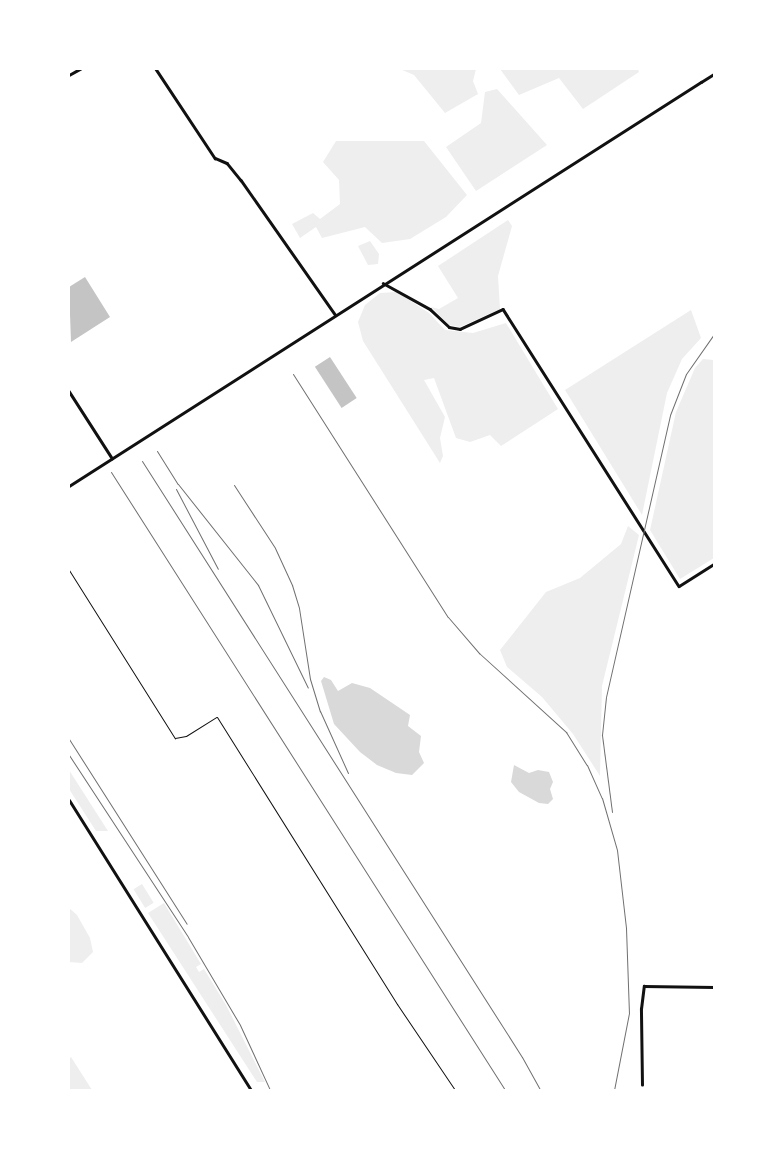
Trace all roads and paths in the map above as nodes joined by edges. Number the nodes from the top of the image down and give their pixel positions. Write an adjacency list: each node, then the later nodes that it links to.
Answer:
1 (80, 69): 4 (street)
2 (156, 69): 7 (street)
3 (714, 74): 5 (street)
4 (69, 75)
5 (701, 82): 6 (street)
6 (383, 283): 7 (street); 11 (street)
7 (335, 314): 9 (street)
8 (69, 391): 9 (street)
9 (112, 458): 10 (street)
10 (69, 486)
11 (714, 564)
12 (69, 570): 17 (lane)
13 (69, 800): 16 (street)
14 (714, 987): 15 (street)
15 (642, 1085)
16 (251, 1090)
17 (455, 1090)

